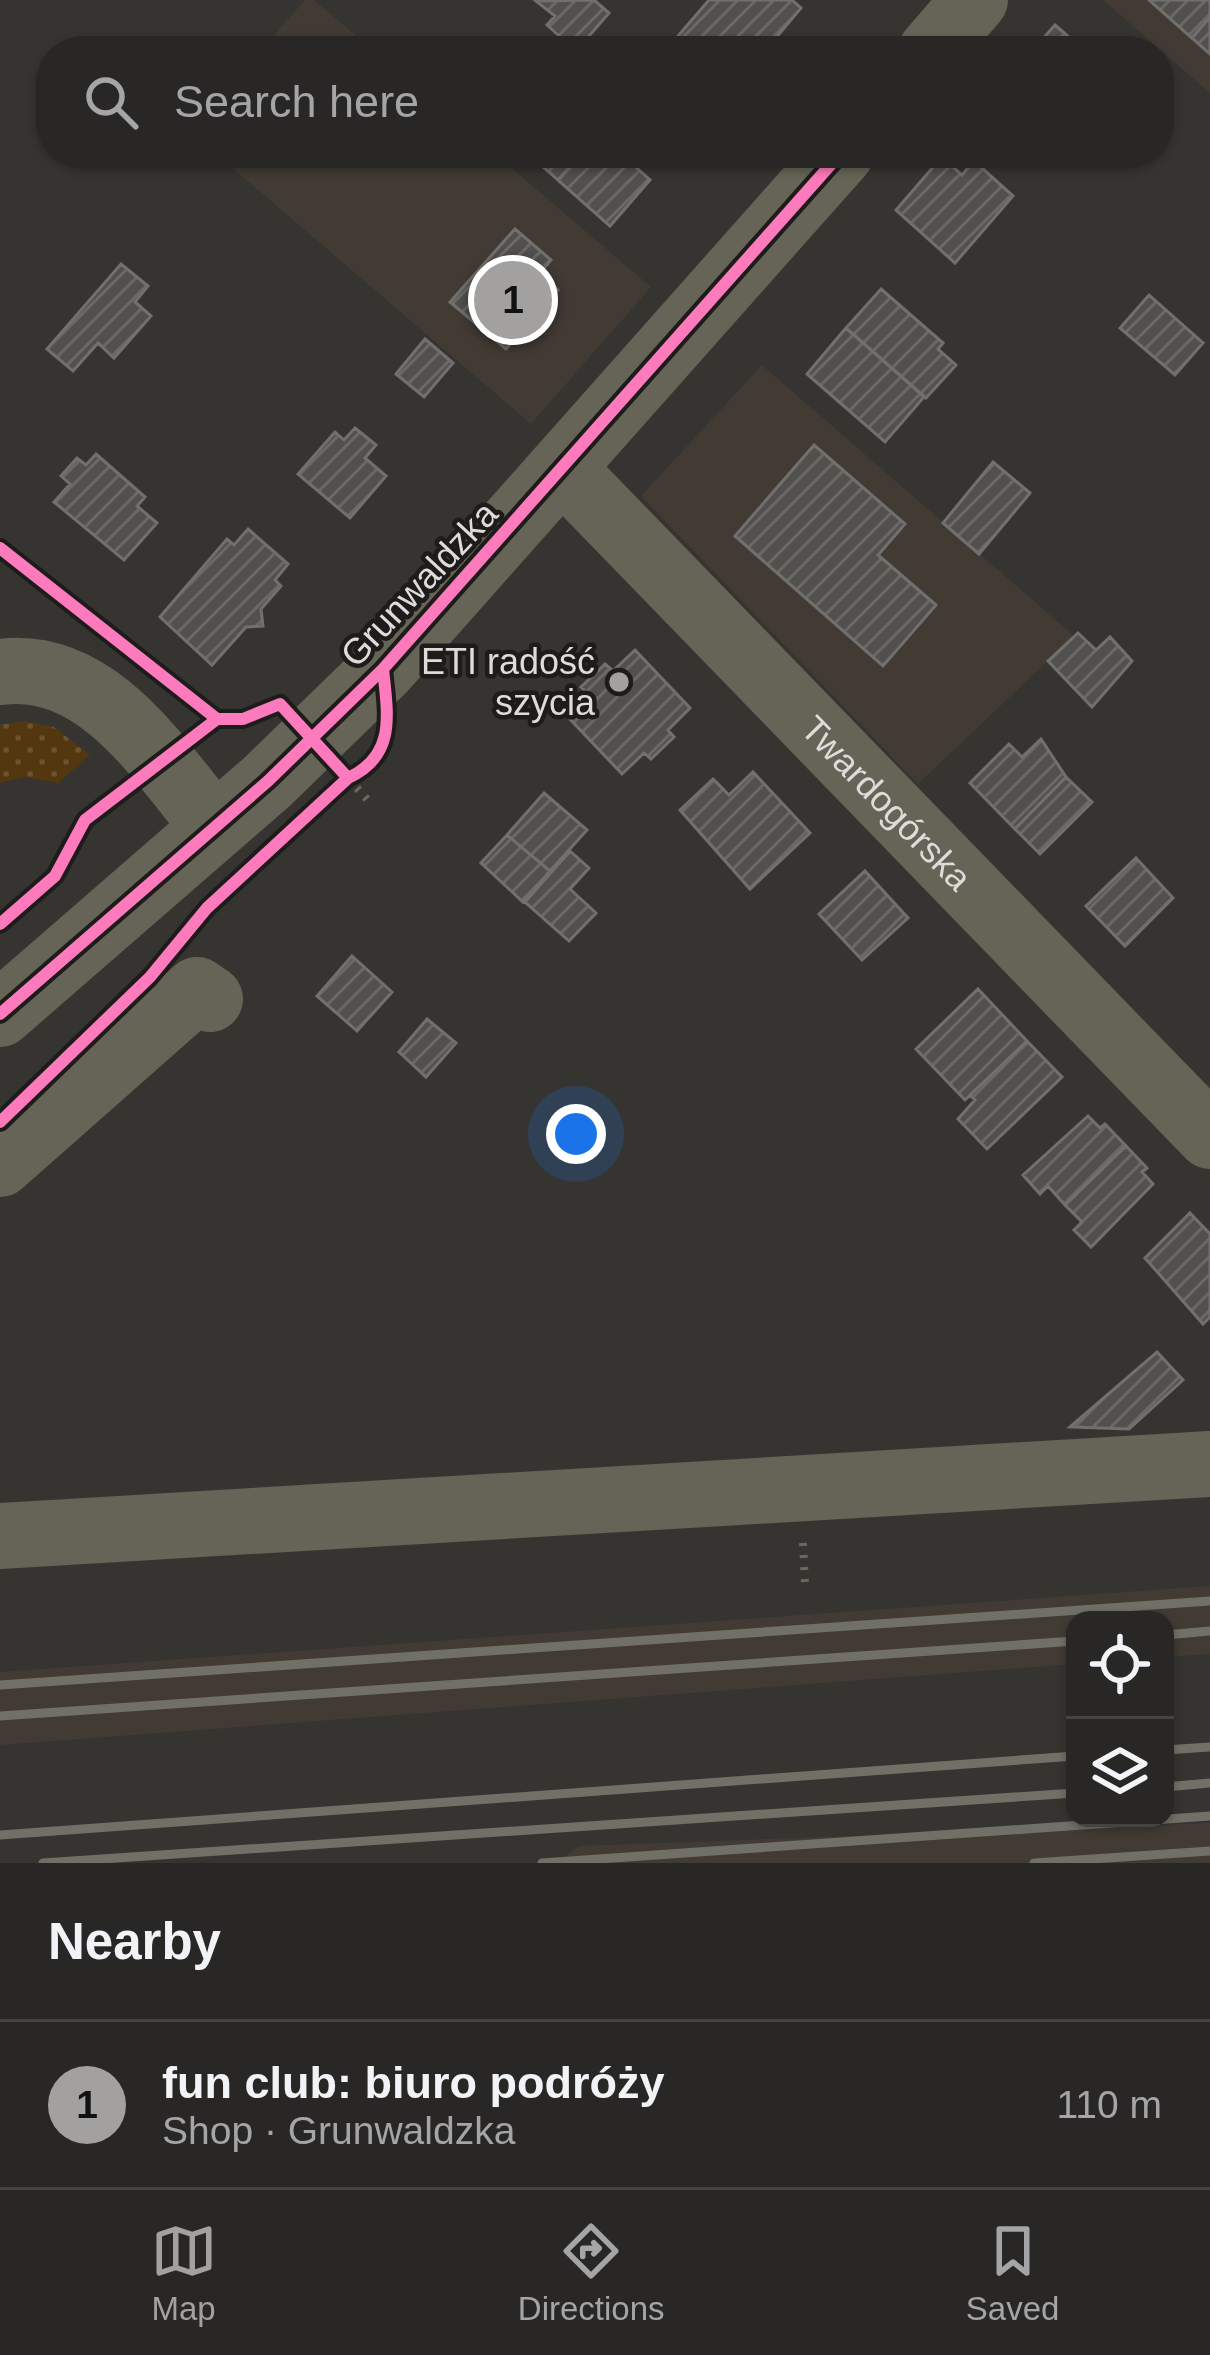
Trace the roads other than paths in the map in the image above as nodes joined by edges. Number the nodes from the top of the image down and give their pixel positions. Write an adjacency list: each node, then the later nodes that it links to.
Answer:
1 (975, 0): 2 (street)
2 (944, 36)
3 (828, 168): 4 (street, Grunwaldzka)
4 (563, 469): 6 (street, Grunwaldzka); 9 (street, Twardogórska)
5 (1, 667): 6 (street)
6 (214, 826): 8 (street, Grunwaldzka)
7 (210, 999): 10 (street)
8 (0, 1014)
9 (1210, 1136)
10 (0, 1164)
11 (1210, 1464): 12 (street)
12 (0, 1536)

